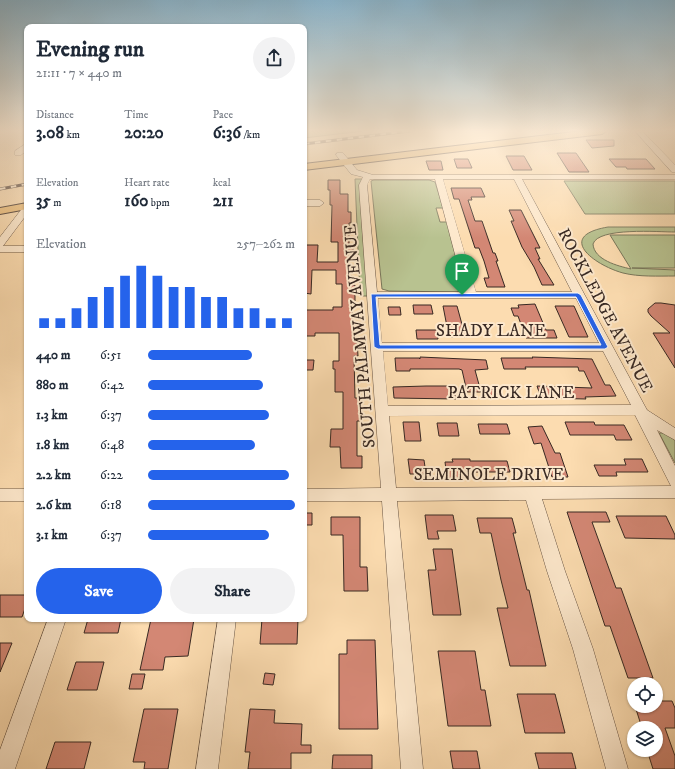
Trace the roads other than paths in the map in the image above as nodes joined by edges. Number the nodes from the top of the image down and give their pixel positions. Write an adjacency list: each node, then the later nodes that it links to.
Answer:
1 (350, 167): 2 (street)
2 (370, 176): 3 (street); 16 (street, SOUTH PALMWAY AVENUE)
3 (438, 176): 4 (street); 17 (street)
4 (517, 177): 5 (street); 18 (street, ROCKLEDGE AVENUE)
5 (675, 177)
6 (307, 203): 7 (street)
7 (320, 203)
8 (0, 211): 9 (main road)
9 (24, 211)
10 (24, 212): 12 (main road)
11 (24, 214): 13 (street)
12 (0, 219)
13 (0, 244)
14 (0, 249): 15 (street)
15 (24, 250)
16 (373, 295): 17 (street); 19 (street, SOUTH PALMWAY AVENUE)
17 (471, 295): 18 (street)
18 (578, 295): 20 (street, ROCKLEDGE AVENUE)
19 (378, 347): 20 (street, SHADY LANE); 21 (street, SOUTH PALMWAY AVENUE)
20 (605, 347): 22 (street, ROCKLEDGE AVENUE)
21 (382, 411): 22 (street, PATRICK LANE); 26 (street, SOUTH PALMWAY AVENUE)
22 (640, 412): 23 (street); 24 (street, ROCKLEDGE AVENUE)
23 (675, 434)
24 (675, 481)
25 (675, 492): 27 (street, SEMINOLE DRIVE)
26 (389, 494): 27 (street, SEMINOLE DRIVE); 30 (street, SEMINOLE DRIVE); 35 (street, SOUTH PALMWAY AVENUE)
27 (532, 494): 36 (street)
28 (0, 495): 29 (street)
29 (24, 495)
30 (307, 495)
31 (56, 622): 33 (street)
32 (227, 622): 34 (street)
33 (4, 769)
34 (207, 769)
35 (412, 769)
36 (616, 769)

